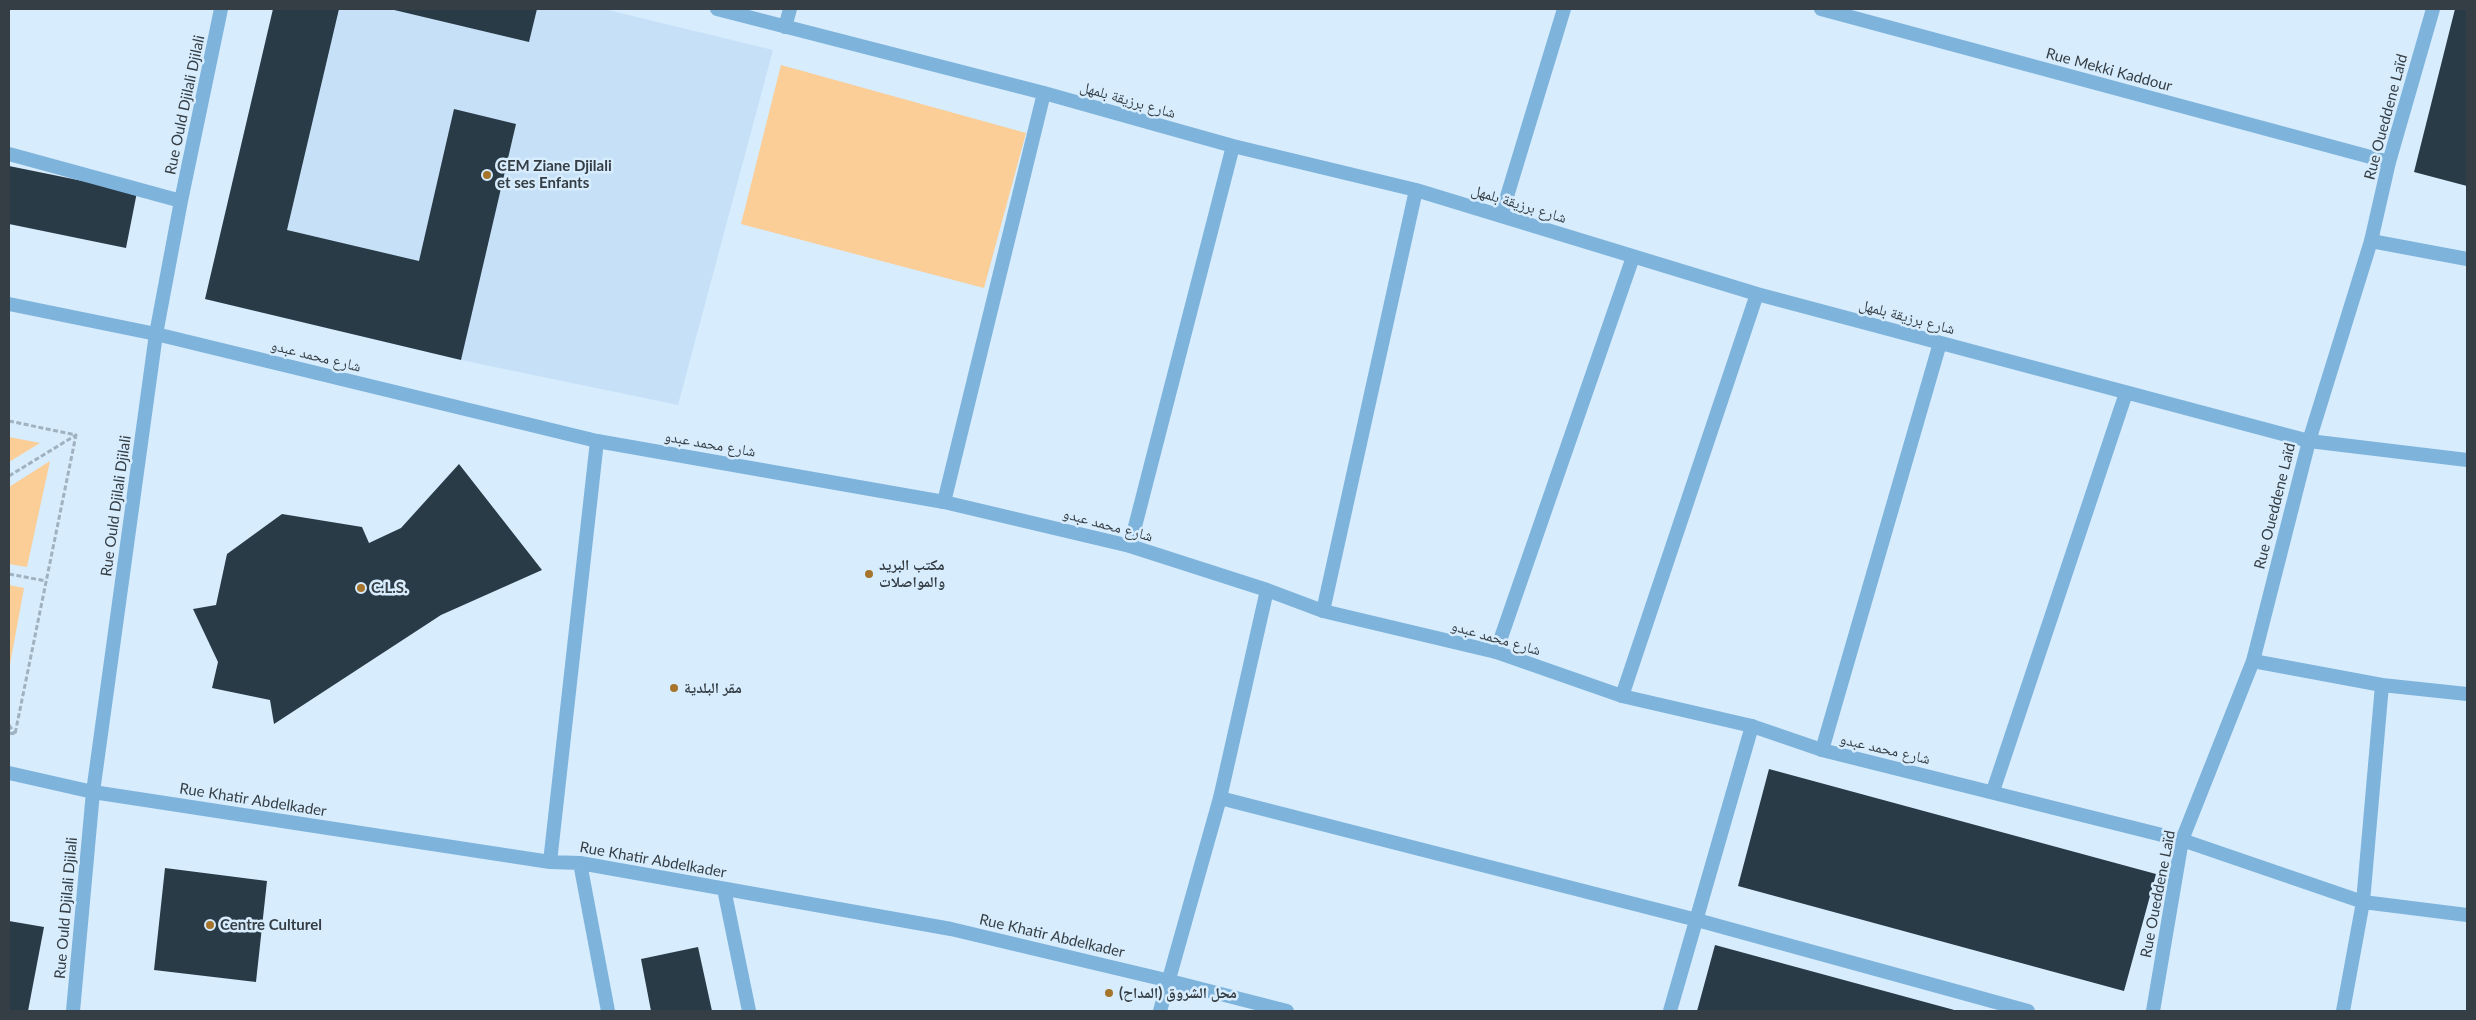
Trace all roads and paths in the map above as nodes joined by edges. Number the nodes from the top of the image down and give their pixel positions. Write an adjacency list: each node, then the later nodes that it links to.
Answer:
1 (222, 9): 13 (street, Rue Ould Djilali Djilali)
2 (717, 9): 7 (street, شارع برزيقة بلمهل)
3 (790, 9): 7 (street)
4 (1564, 9): 14 (street)
5 (1821, 9): 11 (street, Rue Mekki Kaddour)
6 (2433, 9): 11 (street, Rue Oueddene Laïd)
7 (785, 27): 8 (street, شارع برزيقة بلمهل)
8 (1044, 93): 9 (street, شارع برزيقة بلمهل); 29 (street)
9 (1233, 146): 12 (street, شارع برزيقة بلمهل); 30 (street)
10 (9, 154): 13 (street)
11 (2389, 162): 15 (street, Rue Oueddene Laïd)
12 (1416, 190): 14 (street, شارع برزيقة بلمهل); 34 (street)
13 (181, 201): 20 (street, Rue Ould Djilali Djilali)
14 (1501, 216): 16 (street, شارع برزيقة بلمهل)
15 (2371, 241): 17 (street); 26 (street, Rue Oueddene Laïd)
16 (1633, 257): 18 (street, شارع برزيقة بلمهل); 35 (street)
17 (2467, 259)
18 (1757, 294): 21 (street, شارع برزيقة بلمهل); 39 (street)
19 (9, 304): 20 (street, شارع محمد عبدو)
20 (156, 334): 25 (street, شارع محمد عبدو); 47 (street, Rue Ould Djilali Djilali)
21 (1940, 343): 22 (street, شارع برزيقة بلمهل); 44 (street)
22 (2126, 393): 26 (street, شارع برزيقة بلمهل); 46 (street)
23 (9, 421): 24 (path)
24 (76, 435): 28 (path); 32 (path)
25 (597, 440): 29 (street, شارع محمد عبدو); 50 (street)
26 (2309, 441): 27 (street, شارع برزيقة بلمهل); 36 (street, Rue Oueddene Laïd)
27 (2467, 460)
28 (9, 476)
29 (944, 502): 30 (street, شارع محمد عبدو)
30 (1130, 546): 33 (street, شارع محمد عبدو)
31 (9, 574): 32 (path)
32 (46, 581): 43 (path)
33 (1267, 590): 34 (street, شارع محمد عبدو); 48 (street)
34 (1323, 611): 35 (street, شارع محمد عبدو)
35 (1496, 652): 39 (street, شارع محمد عبدو)
36 (2253, 661): 37 (street); 49 (street, Rue Oueddene Laïd)
37 (2382, 685): 38 (street); 53 (street)
38 (2467, 694)
39 (1622, 696): 41 (street, شارع محمد عبدو)
40 (9, 725): 43 (path)
41 (1752, 726): 44 (street, شارع محمد عبدو); 55 (street)
42 (9, 733): 43 (path)
43 (15, 734)
44 (1822, 750): 46 (street, شارع محمد عبدو)
45 (9, 773): 47 (street, Rue Khatir Abdelkader)
46 (1994, 791): 49 (street, شارع محمد عبدو)
47 (93, 792): 50 (street, Rue Khatir Abdelkader); 57 (street, Rue Ould Djilali Djilali)
48 (1220, 798): 55 (street); 56 (street)
49 (2182, 840): 53 (street, شارع محمد عبدو); 64 (street, Rue Oueddene Laïd)
50 (550, 862): 51 (street, Rue Khatir Abdelkader)
51 (580, 863): 52 (street, Rue Khatir Abdelkader); 58 (street)
52 (724, 889): 56 (street, Rue Khatir Abdelkader); 59 (street)
53 (2363, 902): 54 (street, شارع محمد عبدو); 65 (street)
54 (2467, 915)
55 (1697, 920): 62 (street); 63 (street)
56 (1170, 980): 60 (street); 61 (street, Rue Khatir Abdelkader)
57 (72, 1011)
58 (608, 1011)
59 (748, 1011)
60 (1160, 1011)
61 (1286, 1011)
62 (1670, 1011)
63 (2028, 1011)
64 (2154, 1011)
65 (2343, 1011)

